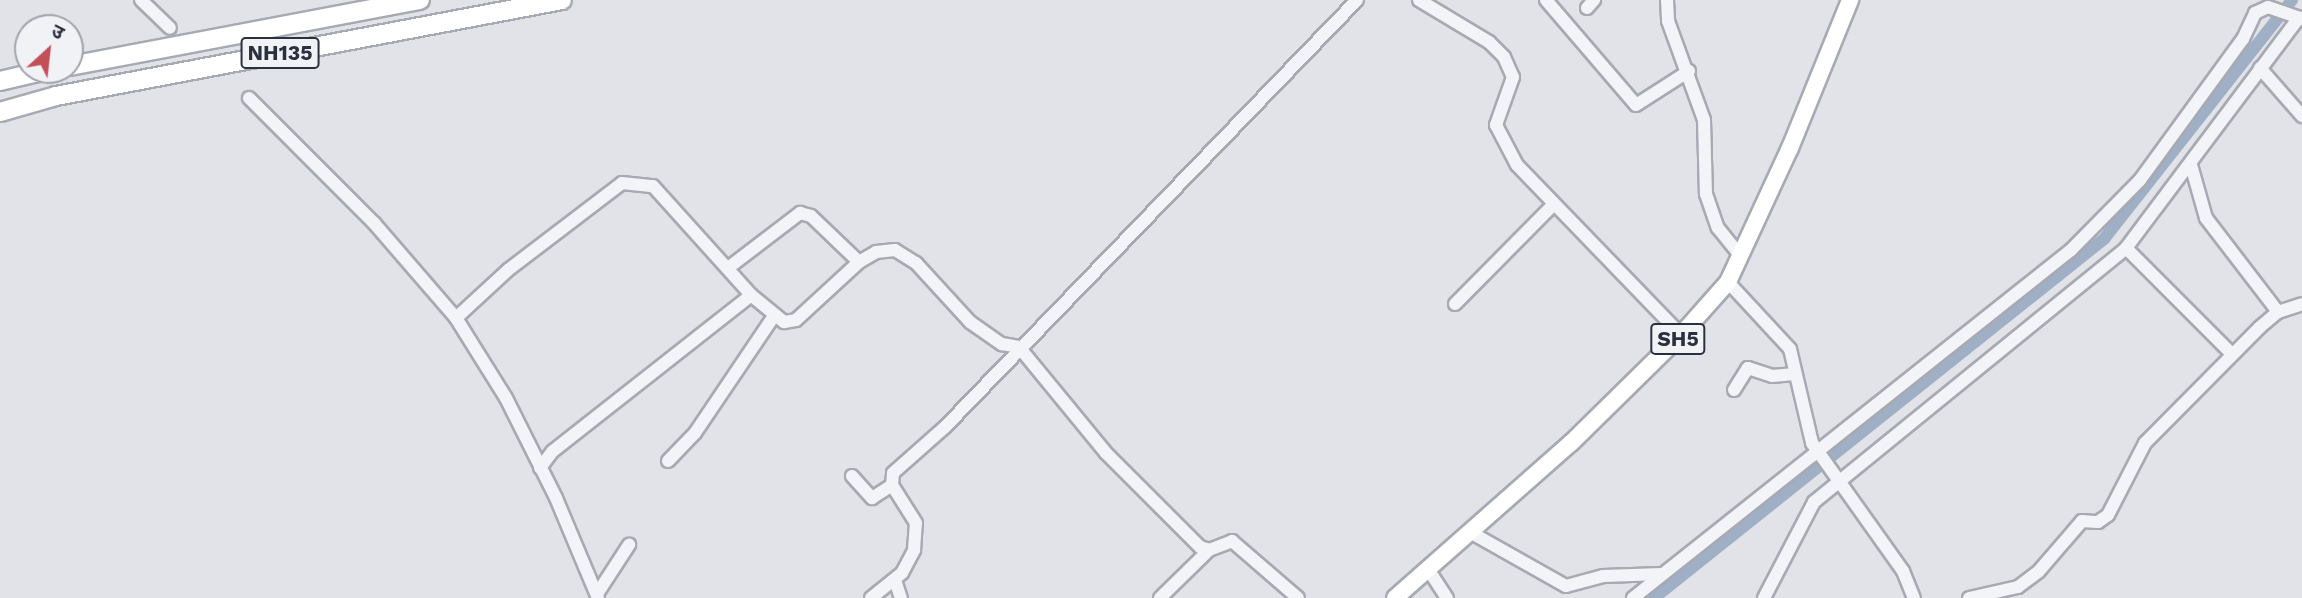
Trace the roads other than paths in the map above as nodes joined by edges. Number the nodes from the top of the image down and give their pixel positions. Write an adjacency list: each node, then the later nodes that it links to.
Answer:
1 (141, 0): 10 (street)
2 (420, 0): 11 (highway, NH135)
3 (562, 0): 15 (highway, NH135)
4 (1357, 0): 31 (street)
5 (1419, 0): 18 (street)
6 (1546, 0): 13 (street)
7 (1667, 0): 13 (street)
8 (1850, 0): 20 (main road, SH5)
9 (2298, 10): 12 (street); 35 (street)
10 (170, 28)
11 (84, 63)
12 (2260, 68): 16 (street); 17 (street)
13 (1689, 71): 20 (street)
14 (249, 98): 29 (street)
15 (0, 112)
16 (2302, 116)
17 (2191, 165): 19 (street); 27 (street)
18 (1553, 205): 25 (street); 30 (street)
19 (2126, 248): 32 (street); 39 (street)
20 (1741, 256): 23 (main road, SH5)
21 (859, 262): 22 (street); 28 (street); 31 (street)
22 (728, 268): 24 (street); 29 (street)
23 (1728, 282): 30 (main road, SH5); 33 (street)
24 (751, 295): 28 (street); 37 (street)
25 (1454, 304)
26 (2302, 304): 27 (street)
27 (2278, 312): 32 (street)
28 (774, 316): 36 (street)
29 (456, 318): 37 (street)
30 (1681, 335): 41 (main road, SH5)
31 (1019, 347): 40 (street); 43 (street)
32 (2231, 353): 57 (street)
33 (1795, 374): 34 (street); 35 (street)
34 (1734, 390)
35 (1819, 453): 39 (street); 45 (street)
36 (668, 461)
37 (540, 468): 47 (street)
38 (852, 476): 40 (street)
39 (1835, 476): 55 (street); 56 (street)
40 (892, 485): 46 (street)
41 (1470, 533): 44 (main road, SH5); 45 (street)
42 (629, 545): 47 (street)
43 (1209, 550): 50 (street); 51 (street)
44 (1428, 569): 52 (main road, SH5); 53 (street)
45 (1662, 574): 54 (street)
46 (895, 580): 48 (street); 49 (street)
47 (598, 596)
48 (871, 598)
49 (901, 598)
50 (1160, 598)
51 (1298, 598)
52 (1395, 598)
53 (1447, 598)
54 (1633, 598)
55 (1764, 598)
56 (1914, 598)
57 (1969, 598)

